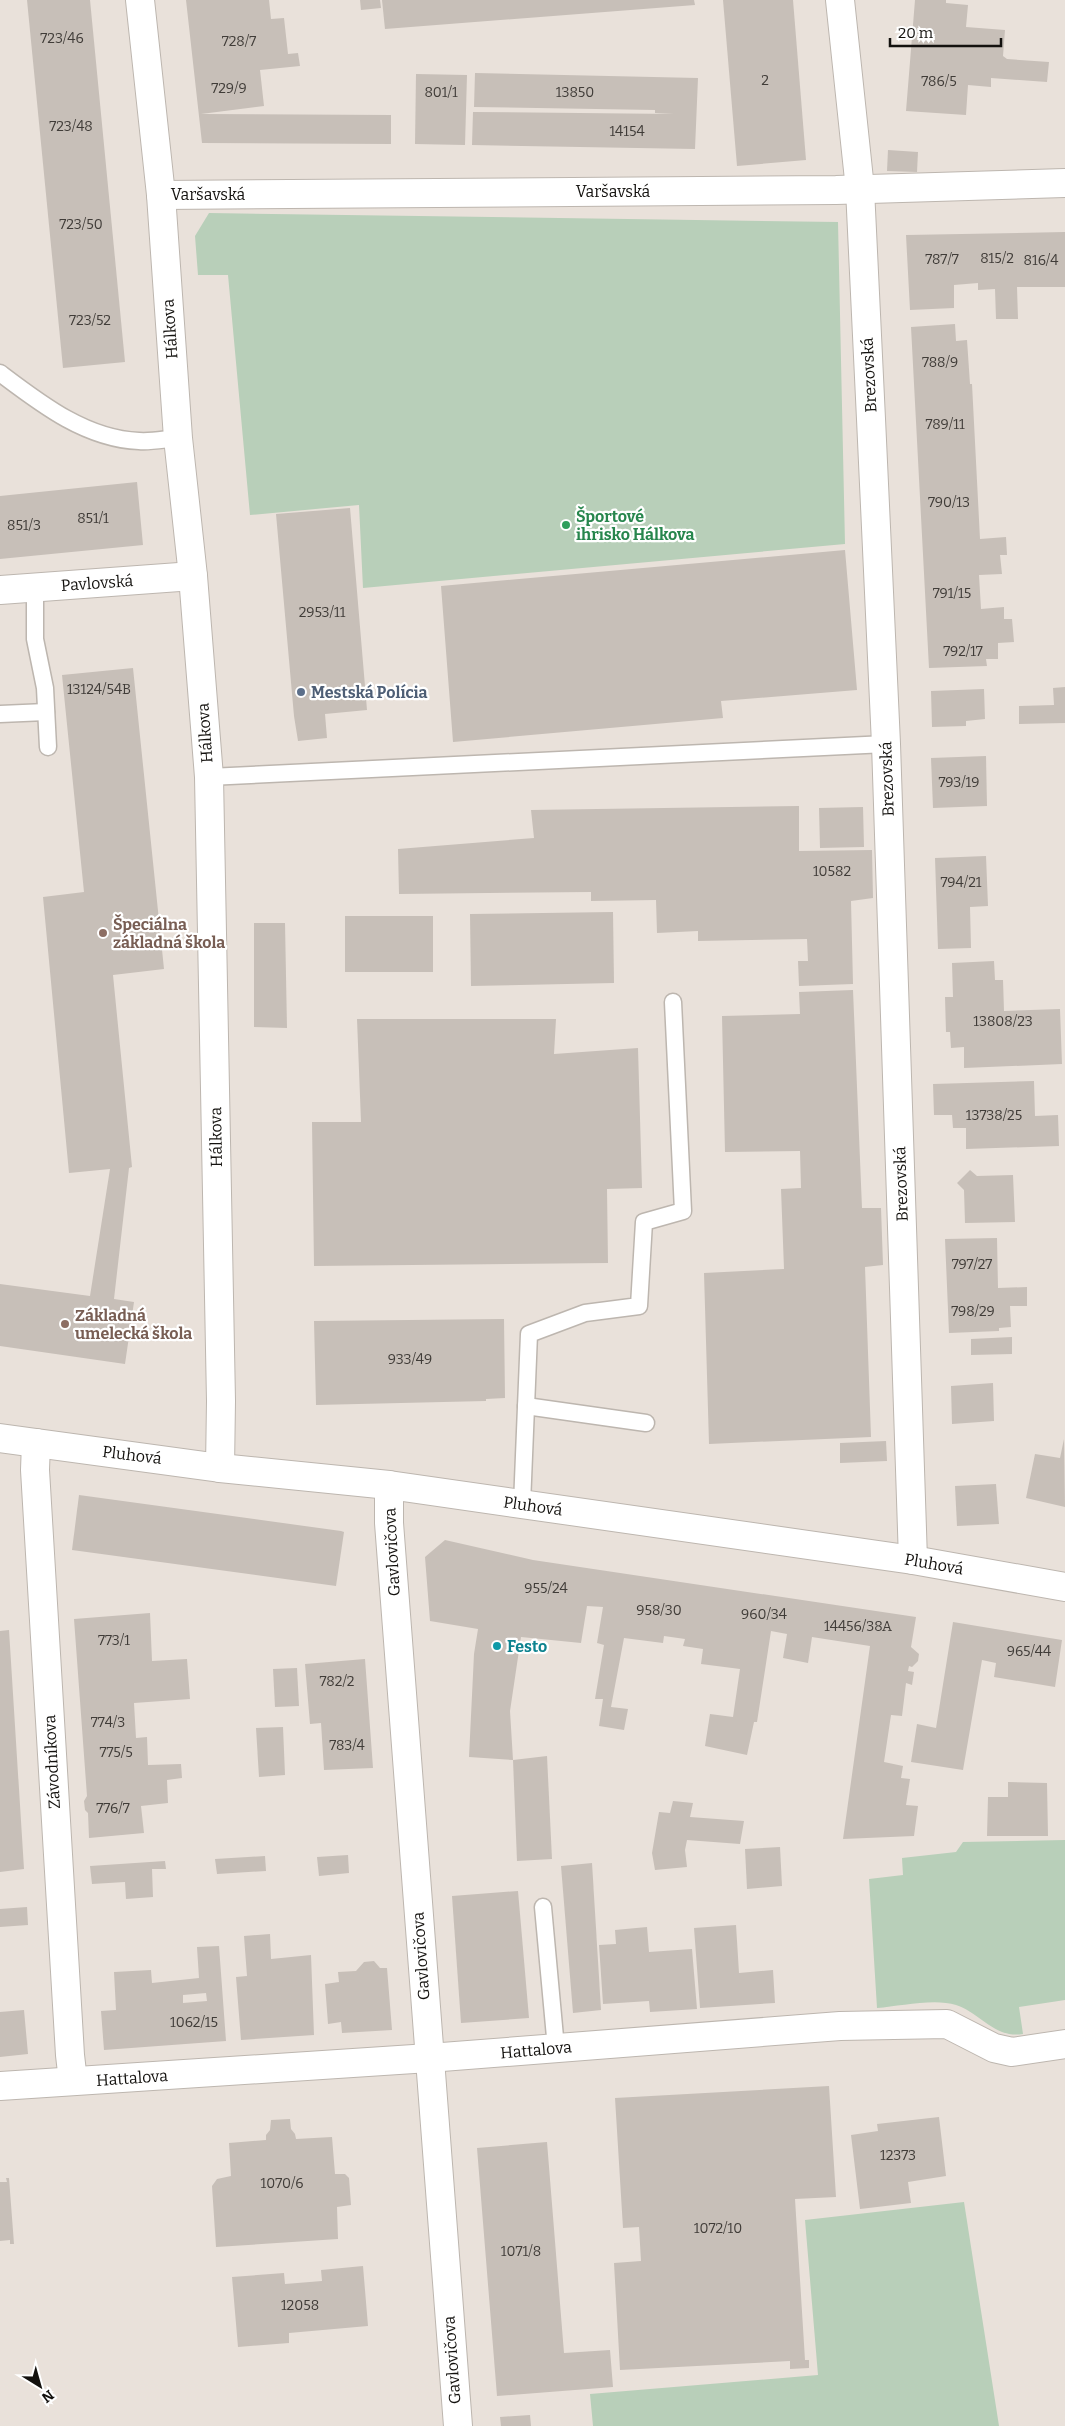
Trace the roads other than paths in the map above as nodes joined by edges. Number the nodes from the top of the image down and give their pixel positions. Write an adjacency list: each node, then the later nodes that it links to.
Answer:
1 (140, 0): 5 (street, Hálkova)
2 (840, 0): 4 (street, Brezovská)
3 (1065, 183): 4 (street, Varšavská)
4 (860, 189): 5 (street, Varšavská); 13 (street, Brezovská)
5 (161, 194): 7 (street, Hálkova)
6 (0, 373): 7 (lane)
7 (178, 438): 8 (street, Hálkova)
8 (194, 576): 9 (street, Pavlovská); 15 (street, Hálkova)
9 (35, 588): 10 (street, Pavlovská); 11 (lane)
10 (0, 590)
11 (46, 712): 12 (lane); 14 (lane)
12 (0, 714)
13 (886, 744): 15 (lane); 24 (street, Brezovská)
14 (48, 746)
15 (208, 776): 21 (street, Hálkova)
16 (673, 1002): 17 (lane)
17 (526, 1406): 18 (lane); 23 (lane)
18 (646, 1423)
19 (0, 1438): 20 (street, Pluhová)
20 (36, 1443): 21 (street, Pluhová); 30 (street, Závodníkova)
21 (220, 1468): 22 (street, Pluhová)
22 (389, 1485): 23 (street, Pluhová); 29 (street, Gavlovičova)
23 (522, 1504): 24 (street, Pluhová)
24 (913, 1560): 25 (street, Pluhová)
25 (1065, 1587)
26 (543, 1907): 28 (lane)
27 (1065, 2044): 28 (street, Hattalova)
28 (556, 2048): 29 (street, Hattalova)
29 (429, 2058): 30 (street, Hattalova); 32 (street, Gavlovičova)
30 (74, 2081): 31 (street, Hattalova)
31 (0, 2086)
32 (458, 2426)

